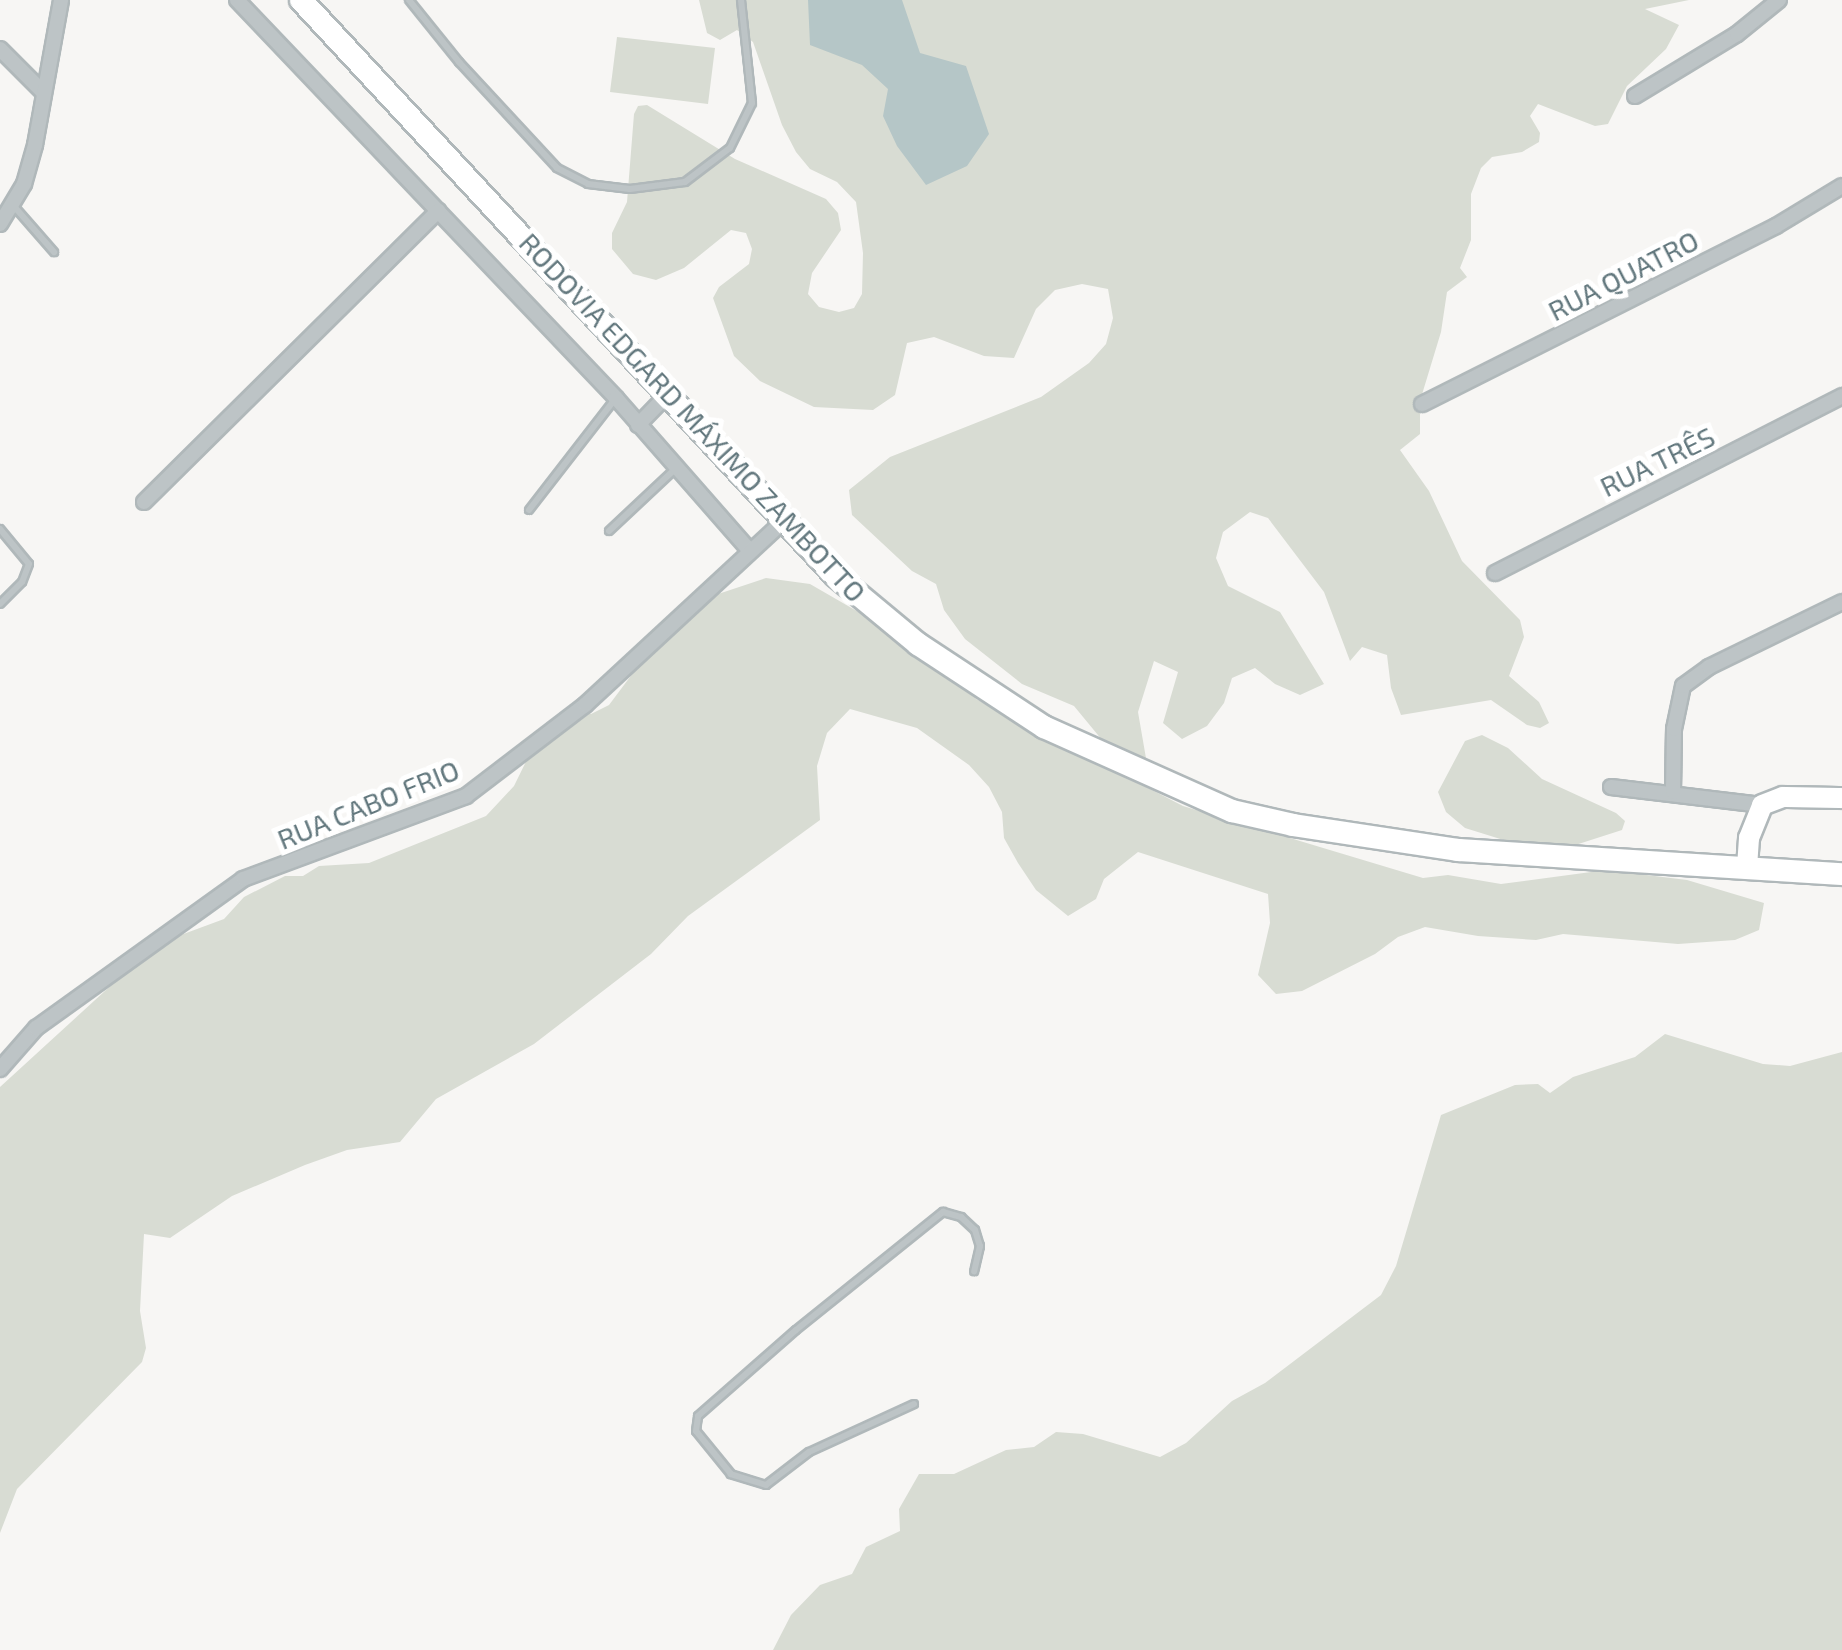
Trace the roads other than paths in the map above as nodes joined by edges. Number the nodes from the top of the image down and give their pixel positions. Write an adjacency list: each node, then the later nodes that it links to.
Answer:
1 (60, 0): 8 (street)
2 (236, 0): 12 (street)
3 (302, 0): 15 (main road, RODOVIA EDGARD MÁXIMO ZAMBOTTO)
4 (409, 0): 5 (lane)
5 (741, 0)
6 (1779, 0): 9 (street)
7 (0, 50): 8 (street)
8 (42, 91): 11 (street)
9 (1634, 96)
10 (1842, 186): 18 (street, RUA QUATRO)
11 (12, 204): 13 (street); 14 (lane)
12 (438, 211): 17 (street); 21 (street)
13 (0, 224)
14 (54, 252)
15 (669, 393): 19 (street); 23 (main road, RODOVIA EDGARD MÁXIMO ZAMBOTTO)
16 (1842, 396): 27 (street, RUA TRÊS)
17 (616, 398): 19 (street); 22 (lane)
18 (1422, 404)
19 (638, 425): 20 (street)
20 (675, 469): 25 (lane); 26 (street)
21 (144, 502)
22 (528, 510)
23 (784, 521): 26 (street, RUA CABO FRIO); 34 (main road, RODOVIA EDGARD MÁXIMO ZAMBOTTO)
24 (0, 529): 29 (lane)
25 (608, 531)
26 (748, 550): 36 (street, RUA CABO FRIO)
27 (1495, 574)
28 (1842, 602): 31 (street)
29 (0, 604)
30 (1611, 787): 31 (street)
31 (1674, 792): 33 (street)
32 (1842, 798): 33 (main road)
33 (1762, 805): 34 (main road)
34 (1748, 868): 35 (main road, RODOVIA EDGARD MÁXIMO ZAMBOTTO)
35 (1842, 874)
36 (0, 1069)
37 (974, 1271): 38 (lane)
38 (914, 1404)

